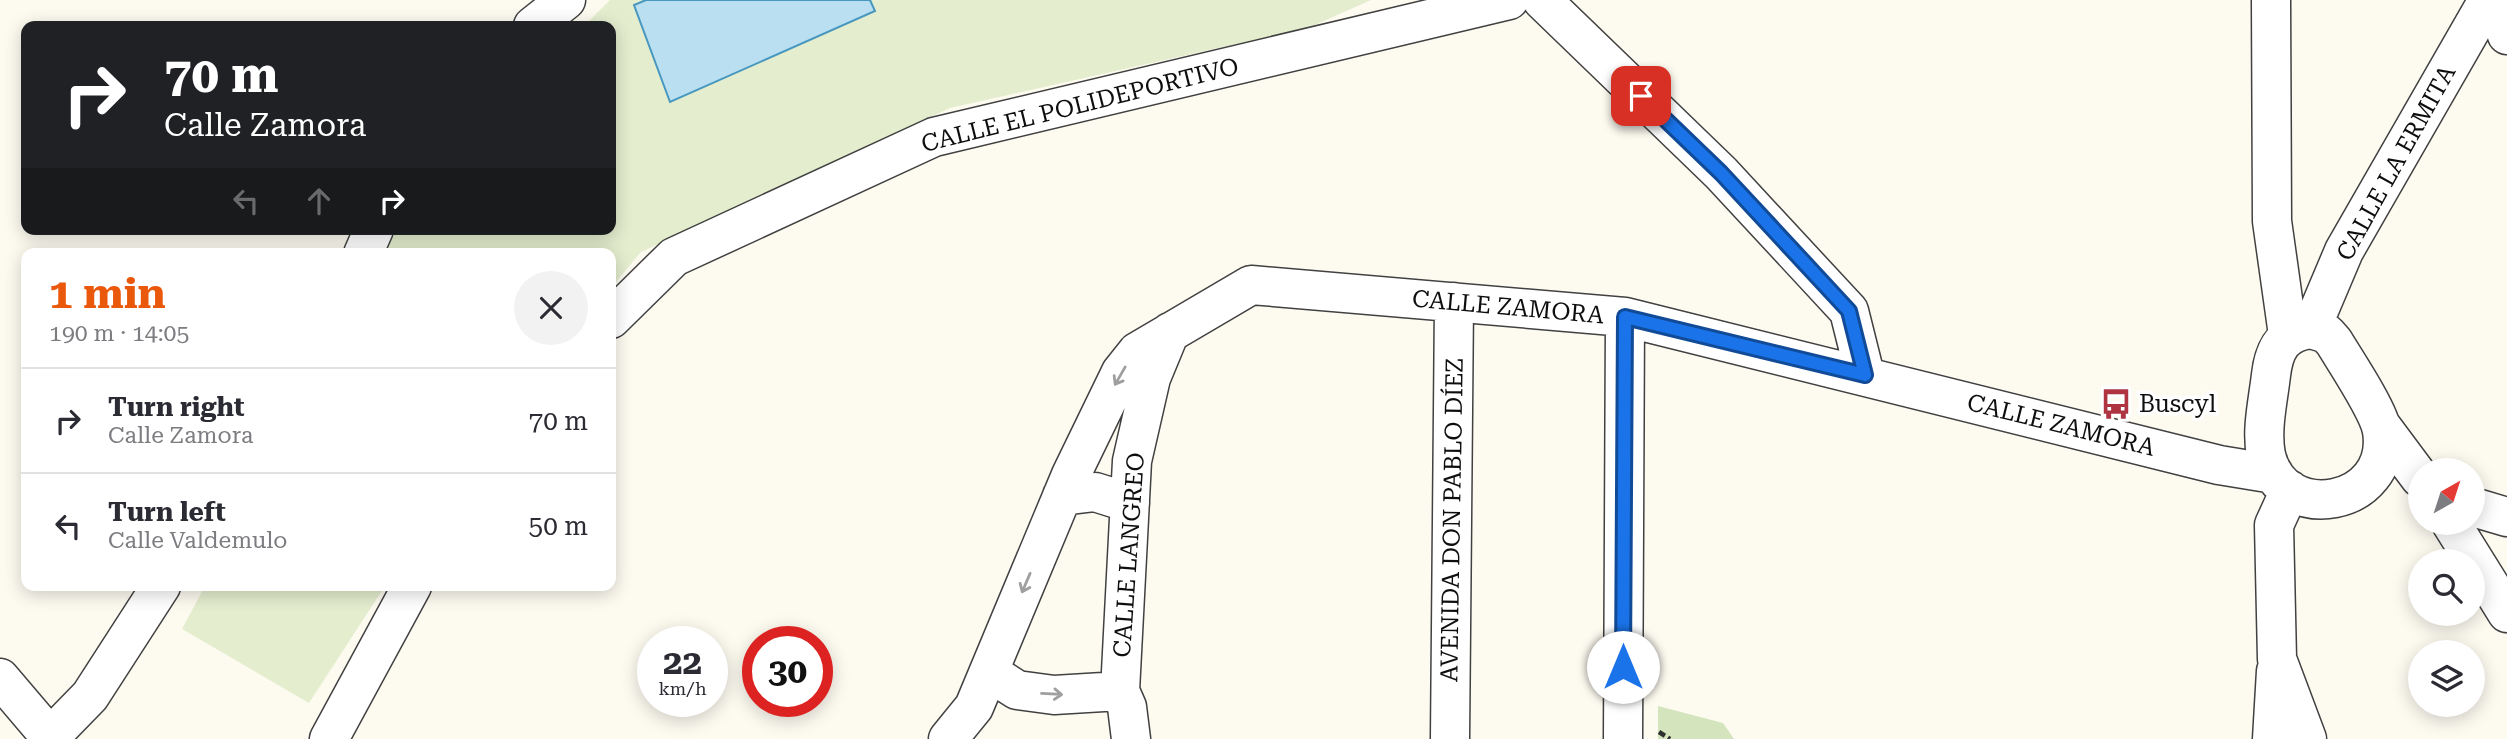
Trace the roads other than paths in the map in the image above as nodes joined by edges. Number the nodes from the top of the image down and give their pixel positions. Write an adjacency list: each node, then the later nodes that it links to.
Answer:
1 (566, 0): 6 (street)
2 (1509, 0): 8 (street, CALLE EL POLIDEPORTIVO)
3 (1542, 0): 12 (street)
4 (2271, 0): 11 (street)
5 (2500, 17): 11 (street, CALLE LA ERMITA)
6 (539, 21)
7 (1454, 302): 9 (street, CALLE ZAMORA); 10 (street, CALLE ZAMORA); 38 (street, AVENIDA DON PABLO DÍEZ)
8 (616, 314)
9 (1625, 317): 12 (street, CALLE ZAMORA); 33 (street)
10 (1170, 332): 20 (street, CALLE ZAMORA, one-way to 20); 21 (street, CALLE LANGREO)
11 (2300, 332): 13 (street); 14 (street)
12 (1865, 375): 16 (street, CALLE ZAMORA)
13 (2382, 427): 15 (street); 18 (street)
14 (2264, 438): 16 (street); 17 (street)
15 (2408, 462)
16 (2219, 466): 17 (street, CALLE ZAMORA)
17 (2282, 482): 18 (street); 28 (street)
18 (2361, 487): 19 (street)
19 (2408, 493)
20 (1062, 496): 21 (street); 29 (street, CALLE ZAMORA, one-way to 29)
21 (1130, 503): 31 (street, CALLE LANGREO)
22 (2485, 511): 23 (street)
23 (2507, 517)
24 (2459, 536): 27 (street)
25 (158, 591): 34 (street)
26 (409, 591): 35 (street)
27 (2507, 613)
28 (2277, 659): 39 (street); 40 (street)
29 (989, 672): 31 (street, one-way to 31); 32 (street, CALLE ZAMORA)
30 (0, 678): 34 (street)
31 (1120, 691): 37 (street, CALLE LANGREO)
32 (975, 723): 36 (street, CALLE ZAMORA)
33 (1640, 735)
34 (52, 738)
35 (329, 739)
36 (948, 739)
37 (1131, 739)
38 (1450, 739)
39 (2272, 739)
40 (2307, 739)

